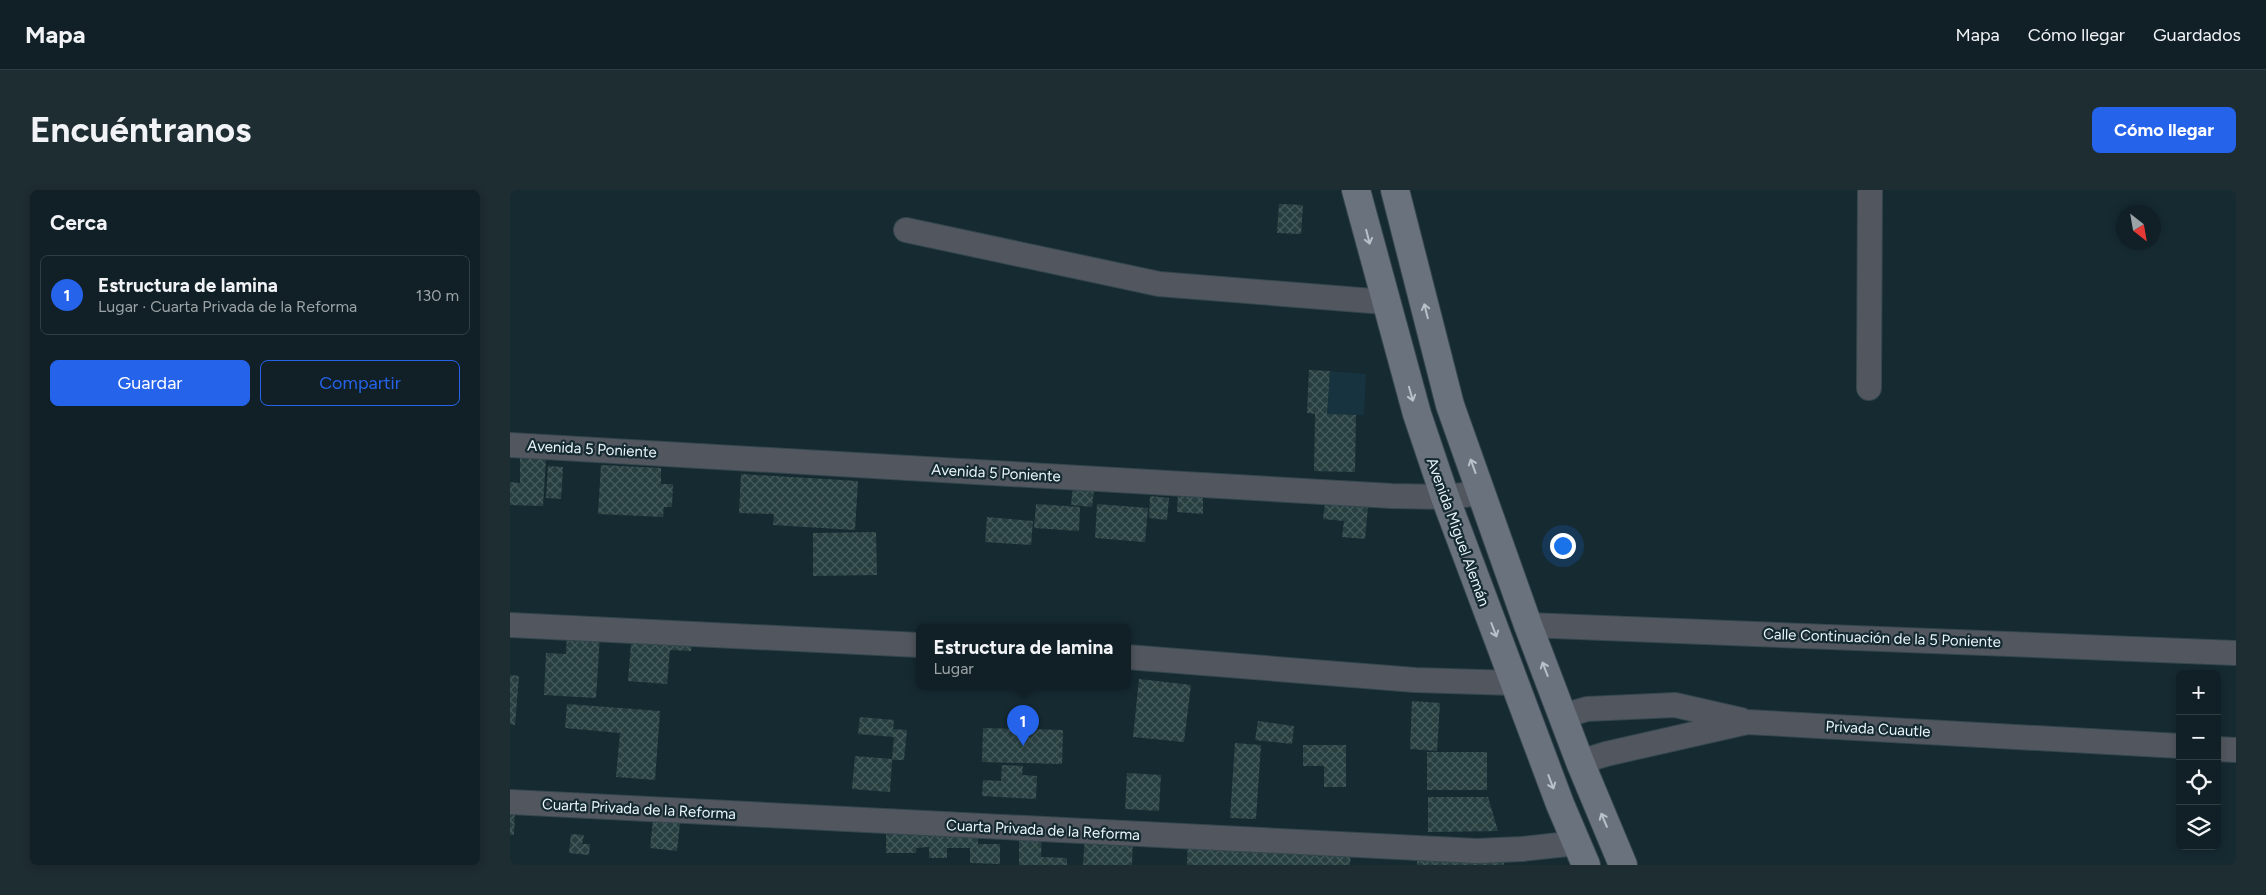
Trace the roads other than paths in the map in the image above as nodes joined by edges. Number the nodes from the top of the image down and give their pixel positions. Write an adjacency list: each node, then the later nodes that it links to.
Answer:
1 (1356, 190): 5 (main road, Avenida Miguel Alemán, one-way to 5)
2 (1395, 190): 8 (main road, one-way to 2)
3 (1870, 190): 6 (street)
4 (906, 230): 5 (street)
5 (1385, 302): 9 (main road, Avenida Miguel Alemán, one-way to 9)
6 (1869, 388)
7 (510, 444): 9 (street, Avenida 5 Poniente)
8 (1482, 492): 9 (street, Avenida 5 Poniente); 11 (main road)
9 (1445, 497): 15 (main road, Avenida Miguel Alemán, one-way to 15)
10 (510, 625): 12 (street)
11 (1528, 625): 13 (street, Calle Continuación de la 5 Poniente); 16 (main road, one-way to 11)
12 (916, 645)
13 (2236, 652)
14 (1131, 657): 15 (street)
15 (1514, 683): 23 (main road, Avenida Miguel Alemán, one-way to 23)
16 (1563, 716): 17 (street); 21 (main road)
17 (1747, 722): 18 (street, Privada Cuautle); 21 (street, Privada Cuautle)
18 (2176, 746)
19 (2221, 749): 20 (street)
20 (2236, 750)
21 (1580, 762): 24 (main road, one-way to 21)
22 (510, 802): 23 (street, Cuarta Privada de la Reforma)
23 (1581, 854)
24 (1623, 865)

